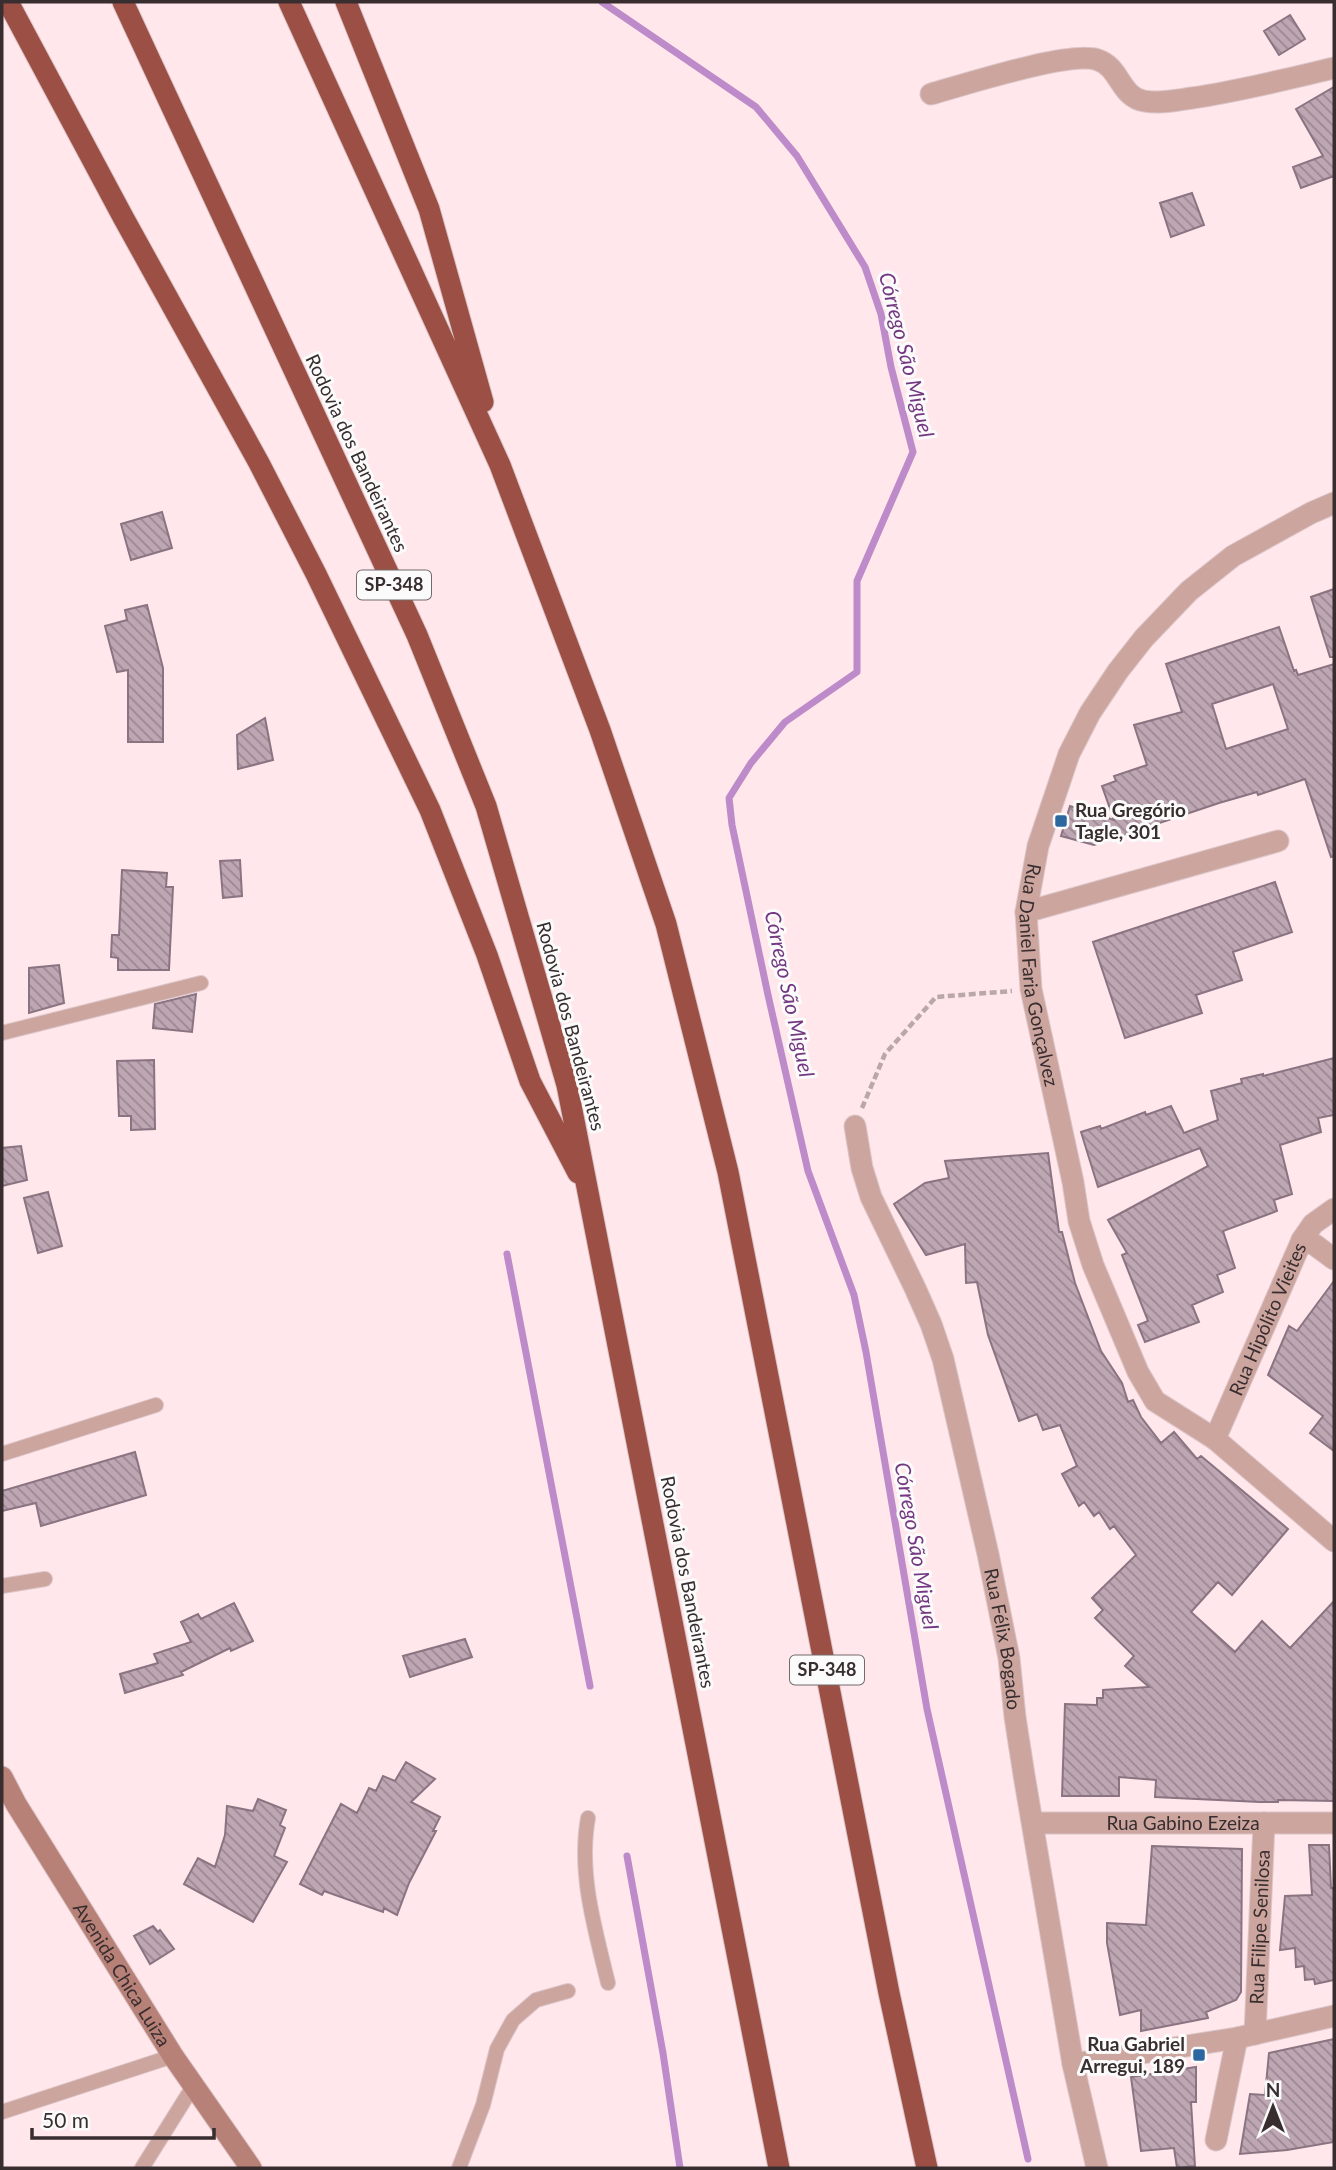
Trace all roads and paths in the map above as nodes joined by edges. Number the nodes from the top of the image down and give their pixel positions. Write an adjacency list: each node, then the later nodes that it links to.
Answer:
1 (8, 2): 15 (highway)
2 (123, 2): 15 (highway, Rodovia dos Bandeirantes / SP-348)
3 (289, 2): 7 (highway, SP-348)
4 (345, 2): 7 (highway)
5 (1334, 68): 6 (street)
6 (931, 94)
7 (500, 465): 43 (highway, SP-348)
8 (1334, 503): 10 (street, Rua Daniel Faria Gonçalvez)
9 (1278, 841): 10 (street)
10 (1026, 912): 12 (street, Rua Daniel Faria Gonçalvez)
11 (201, 983): 13 (lane)
12 (1031, 989): 14 (path); 20 (street, Rua Daniel Faria Gonçalvez)
13 (2, 1033)
14 (855, 1125): 27 (street, Rua Félix Bogado)
15 (590, 1196): 42 (highway, Rodovia dos Bandeirantes / SP-348)
16 (1334, 1209): 17 (street, Rua Hipólito Vieites)
17 (1302, 1240): 18 (street); 20 (street, Rua Hipólito Vieites)
18 (1334, 1259)
19 (156, 1405): 21 (lane)
20 (1215, 1438): 22 (street, Rua Daniel Faria Gonçalvez)
21 (2, 1454)
22 (1334, 1541)
23 (45, 1579): 24 (lane)
24 (2, 1586)
25 (2, 1777): 34 (main road, Avenida Chica Luiza)
26 (588, 1818): 30 (lane)
27 (1033, 1822): 28 (street, Rua Gabino Ezeiza); 35 (street, Rua Félix Bogado)
28 (1264, 1822): 29 (street, Rua Gabino Ezeiza); 33 (street, Rua Filipe Senilosa)
29 (1334, 1823)
30 (608, 1983)
31 (568, 1991): 41 (lane)
32 (1334, 2016): 33 (street)
33 (1246, 2036): 35 (street); 38 (street, Rua Filipe Senilosa)
34 (173, 2056): 36 (main road, Avenida Chica Luiza); 37 (lane)
35 (1073, 2064): 44 (street, Rua Félix Bogado)
36 (194, 2085): 39 (lane); 40 (main road, Avenida Chica Luiza)
37 (2, 2112)
38 (1216, 2140)
39 (142, 2168)
40 (251, 2168)
41 (459, 2168)
42 (779, 2168)
43 (926, 2168)
44 (1097, 2168)

